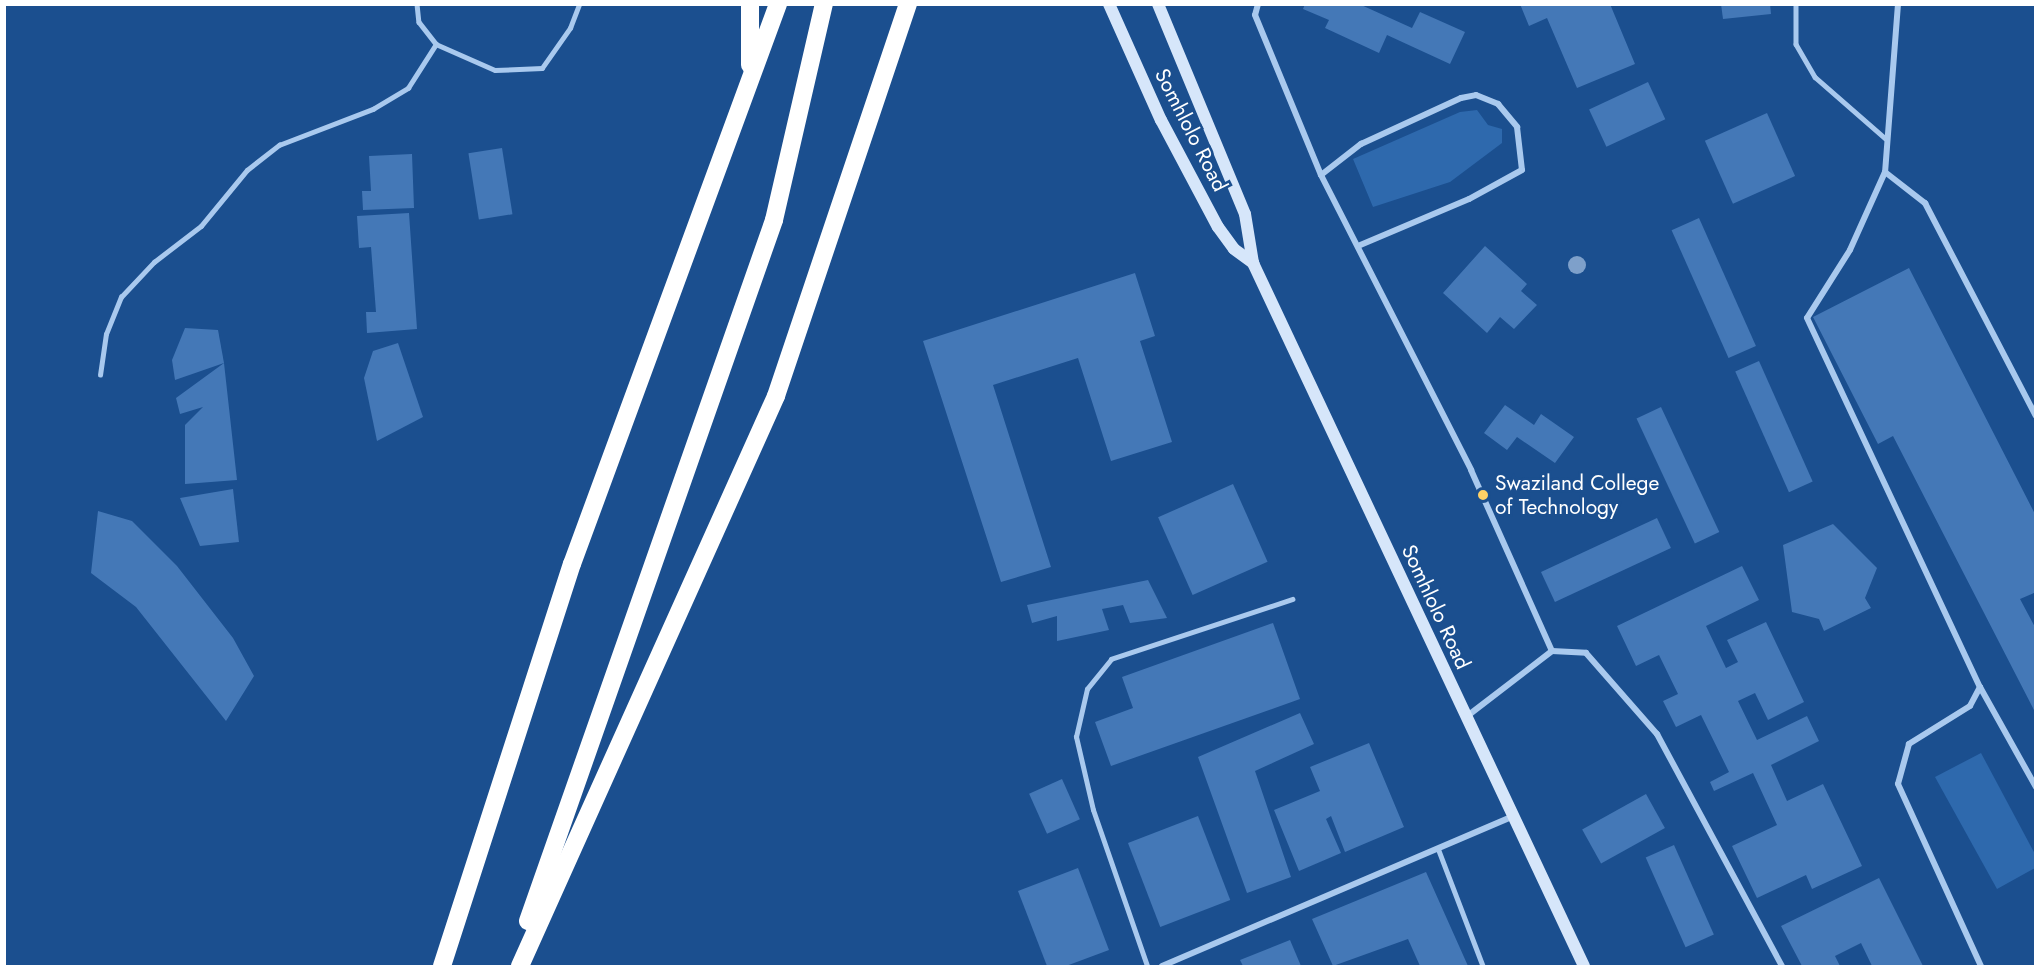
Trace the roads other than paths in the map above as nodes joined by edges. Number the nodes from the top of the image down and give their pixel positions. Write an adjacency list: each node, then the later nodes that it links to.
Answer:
1 (417, 4): 12 (lane)
2 (579, 4): 12 (lane)
3 (750, 4): 13 (highway)
4 (778, 4): 13 (highway)
5 (824, 4): 29 (highway)
6 (908, 4): 30 (highway)
7 (1109, 4): 18 (main road, Somhlolo Road)
8 (1158, 4): 18 (main road, Somhlolo Road)
9 (1258, 4): 16 (street)
10 (1796, 4): 14 (lane)
11 (1898, 4): 14 (street)
12 (436, 44): 19 (lane)
13 (750, 72): 28 (highway)
14 (1885, 138): 15 (street)
15 (1885, 172): 20 (street); 23 (street)
16 (1321, 174): 17 (street); 17 (street)
17 (1360, 244): 22 (street)
18 (1253, 263): 24 (main road, Somhlolo Road)
19 (100, 375)
20 (2036, 416)
21 (1292, 599): 31 (lane)
22 (1552, 651): 24 (street); 35 (street)
23 (1980, 687): 25 (street); 36 (street)
24 (1466, 717): 26 (main road, Somhlolo Road)
25 (2036, 787)
26 (1513, 816): 27 (street); 34 (main road, Somhlolo Road)
27 (1438, 848): 32 (street); 33 (lane)
28 (442, 966)
29 (512, 966)
30 (520, 966)
31 (1147, 966)
32 (1162, 966)
33 (1483, 966)
34 (1584, 966)
35 (1782, 966)
36 (1981, 966)

